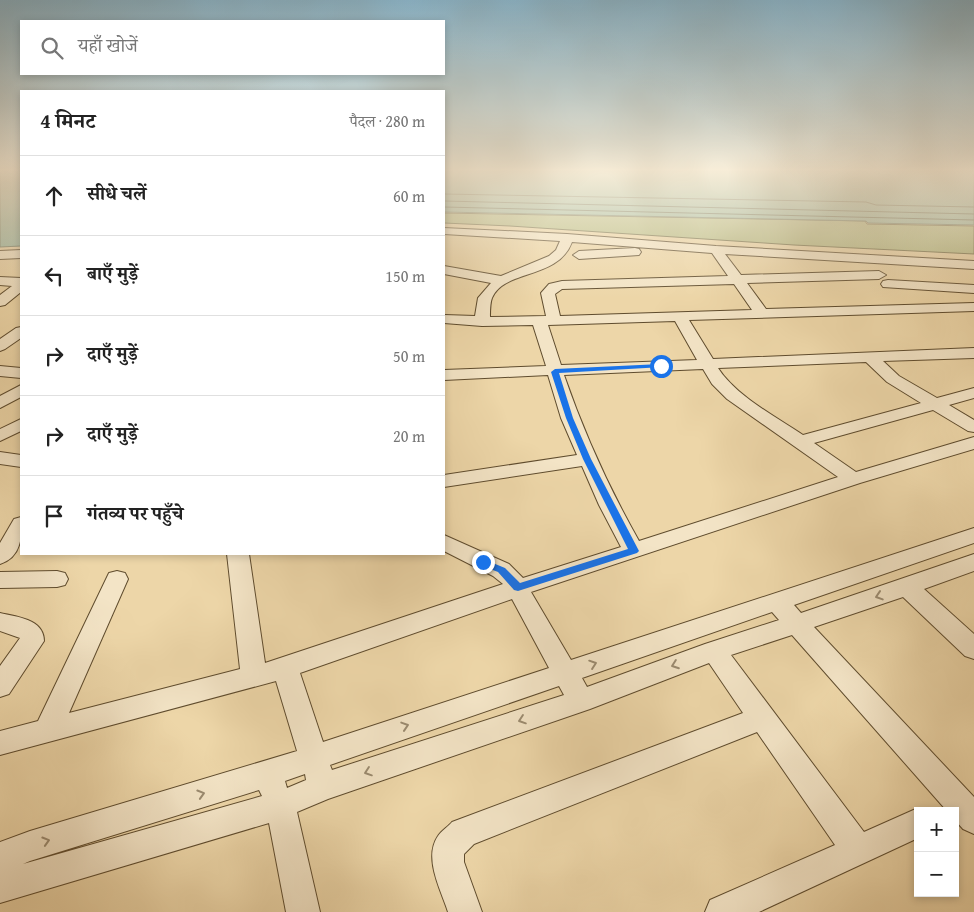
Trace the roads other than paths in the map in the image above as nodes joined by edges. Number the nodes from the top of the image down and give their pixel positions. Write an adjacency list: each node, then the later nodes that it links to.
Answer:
1 (445, 225): 10 (street)
2 (445, 231): 3 (street)
3 (568, 238): 4 (street); 17 (street)
4 (665, 245): 6 (street); 9 (street)
5 (0, 250): 7 (street)
6 (716, 250): 10 (street); 14 (street)
7 (19, 252): 8 (street)
8 (0, 255)
9 (578, 255)
10 (869, 256): 11 (street); 12 (street); 15 (street)
11 (974, 259)
12 (974, 266)
13 (445, 270): 17 (street)
14 (736, 278): 15 (street); 24 (street); 27 (street)
15 (883, 280): 20 (street); 23 (street)
16 (0, 281): 18 (street)
17 (504, 281): 28 (street)
18 (20, 284)
19 (20, 285): 21 (street)
20 (974, 289)
21 (0, 302)
22 (974, 307): 23 (street)
23 (917, 308): 24 (street)
24 (761, 312): 25 (street)
25 (679, 316): 27 (street); 33 (street)
26 (445, 319): 28 (street)
27 (546, 320): 28 (street); 35 (street)
28 (482, 322)
29 (20, 332): 30 (street)
30 (0, 346)
31 (974, 353): 32 (street)
32 (868, 356): 33 (street); 41 (street)
33 (707, 363): 35 (street); 45 (street)
34 (0, 371): 36 (street)
35 (555, 372): 37 (street); 47 (street)
36 (20, 373)
37 (445, 375)
38 (20, 391): 40 (street)
39 (974, 393): 41 (street)
40 (0, 403)
41 (934, 405): 43 (street); 45 (street)
42 (20, 425): 44 (street)
43 (974, 427)
44 (0, 436)
45 (799, 442): 48 (street)
46 (974, 443): 48 (street)
47 (587, 459): 49 (street); 54 (street)
48 (854, 479): 54 (street)
49 (445, 481)
50 (20, 526): 53 (street)
51 (974, 535): 62 (street)
52 (445, 542): 61 (street)
53 (10, 551)
54 (634, 551): 61 (street)
55 (242, 555): 69 (street)
56 (974, 562): 60 (street)
57 (57, 579): 59 (street)
58 (117, 579): 73 (street)
59 (0, 580)
60 (907, 587): 64 (street, one-way to 64); 65 (street)
61 (518, 588): 67 (street); 68 (street)
62 (776, 602): 64 (street); 68 (street, one-way to 62)
63 (0, 622): 70 (street)
64 (796, 624): 66 (street); 79 (street)
65 (974, 649)
66 (714, 651): 71 (street, one-way to 71); 72 (street)
67 (285, 668): 69 (street); 75 (street)
68 (566, 673): 71 (street); 75 (street, one-way to 68)
69 (254, 677): 73 (street)
70 (0, 686)
71 (580, 701): 77 (street, one-way to 77)
72 (763, 717): 81 (street); 85 (street)
73 (48, 729): 74 (street)
74 (0, 743)
75 (314, 757): 76 (street); 77 (street)
76 (267, 774): 78 (street); 82 (street, one-way to 76)
77 (323, 787): 78 (street)
78 (280, 805): 83 (street); 84 (street)
79 (960, 811)
80 (914, 825): 81 (street)
81 (858, 850): 86 (street)
82 (0, 858)
83 (0, 887)
84 (304, 912)
85 (465, 912)
86 (722, 912)

